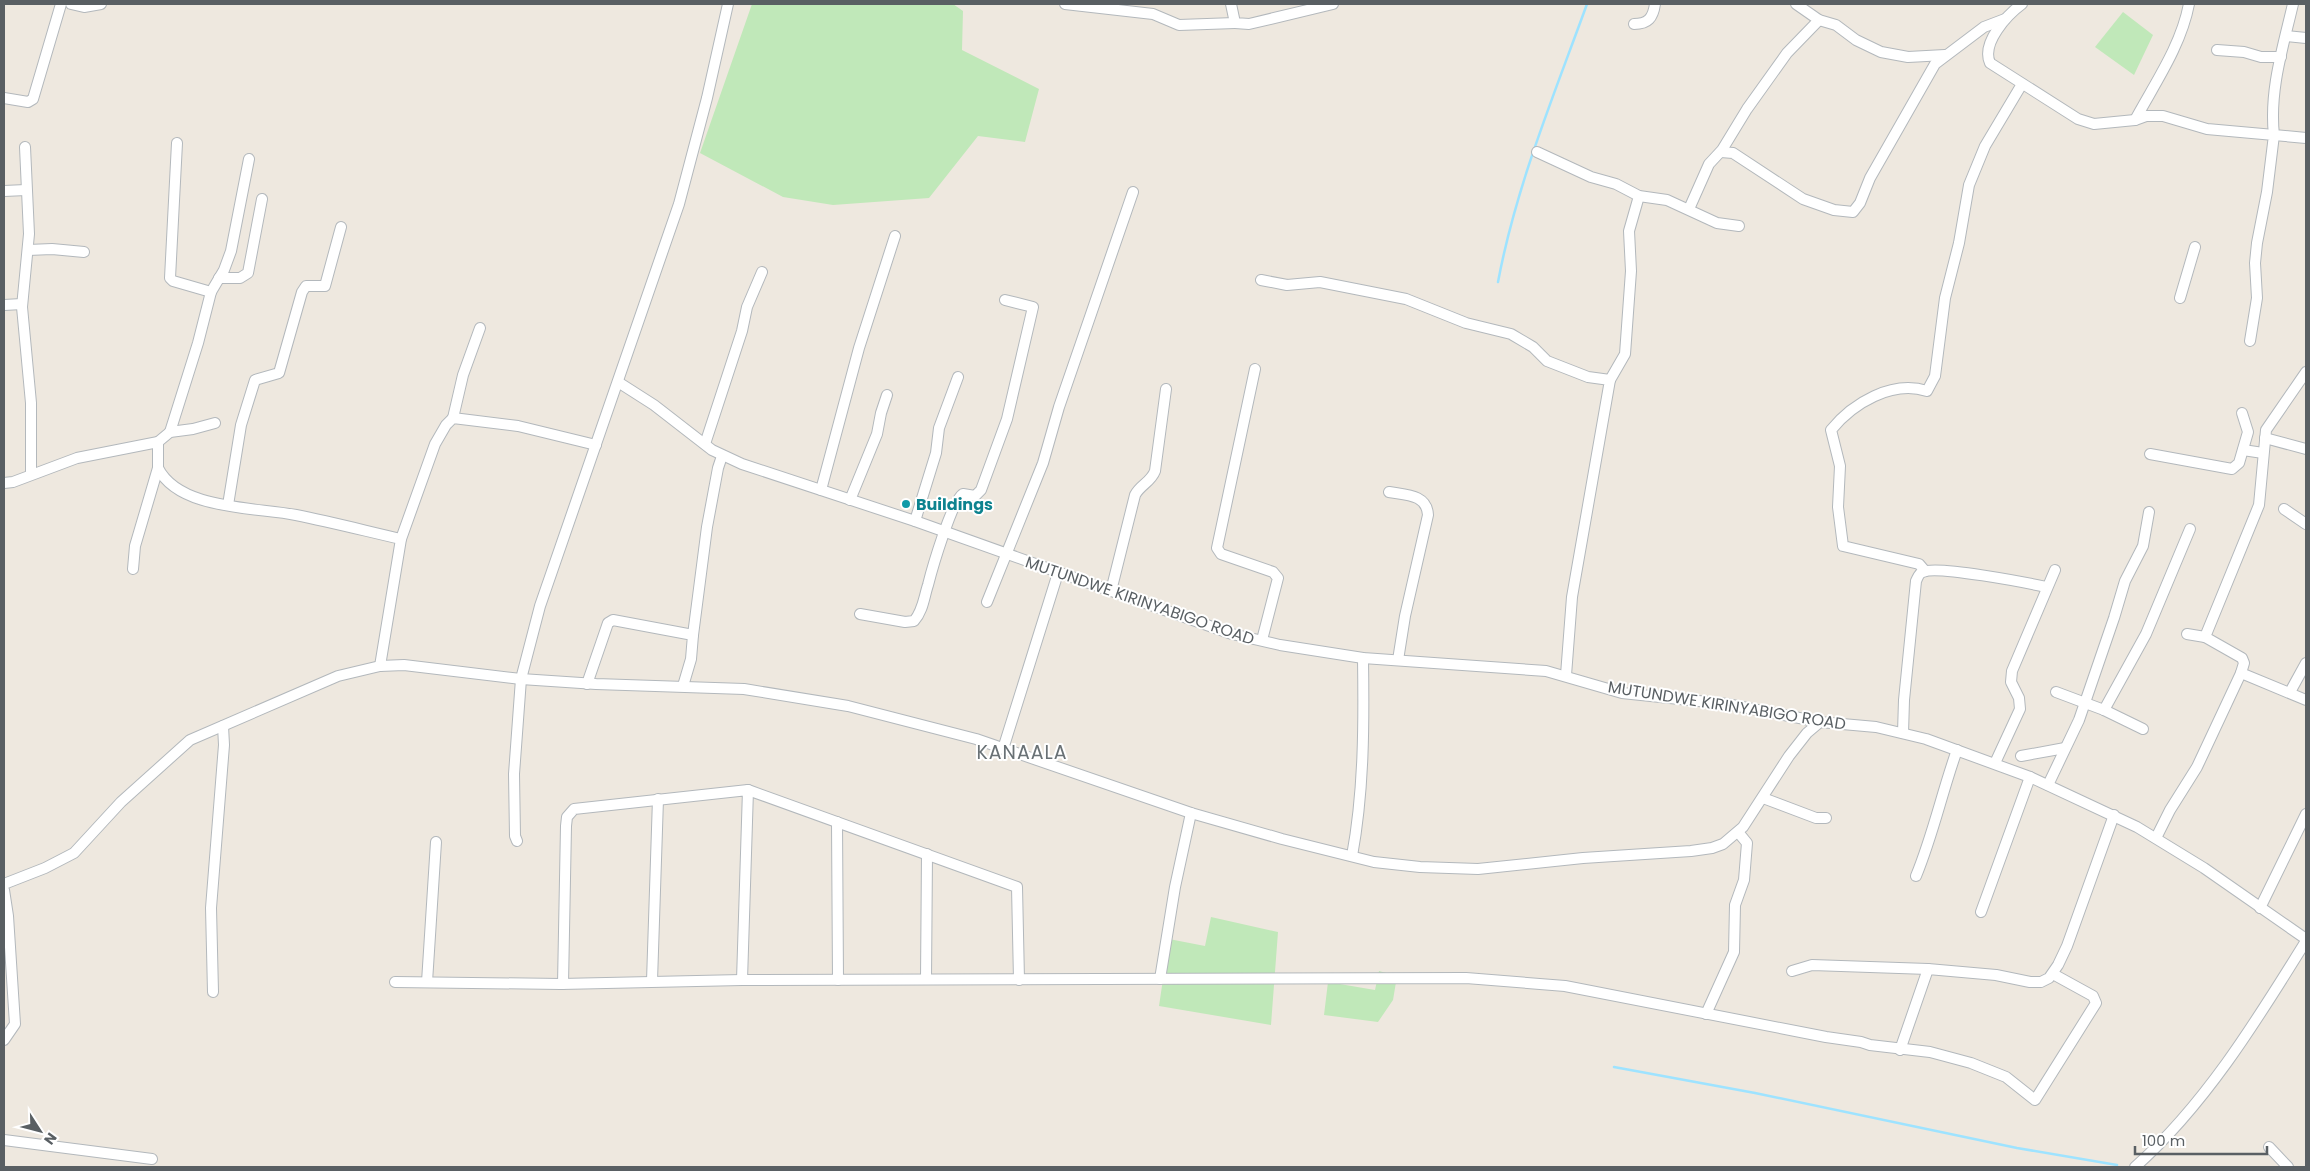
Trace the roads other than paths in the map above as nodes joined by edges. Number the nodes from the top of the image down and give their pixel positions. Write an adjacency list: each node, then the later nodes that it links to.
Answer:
1 (62, 4): 23 (street)
2 (71, 4): 3 (street)
3 (101, 4)
4 (728, 4): 58 (street)
5 (1065, 4): 15 (street)
6 (1231, 4): 15 (street)
7 (1334, 4): 15 (street)
8 (1655, 4): 16 (street)
9 (1796, 4): 14 (street)
10 (2022, 4): 13 (street)
11 (2189, 4): 24 (street)
12 (2293, 4): 17 (street)
13 (2005, 19): 20 (street); 22 (street)
14 (1819, 20): 20 (street); 30 (street)
15 (1235, 23)
16 (1634, 24)
17 (2286, 36): 18 (street); 21 (street)
18 (2306, 38)
19 (2217, 50): 21 (street)
20 (1945, 55): 30 (street)
21 (2281, 58): 25 (street)
22 (2022, 84): 24 (street); 90 (street)
23 (4, 98)
24 (2135, 120): 25 (street)
25 (2274, 135): 26 (street); 53 (street)
26 (2306, 138)
27 (177, 143): 47 (street)
28 (25, 147): 33 (street)
29 (1537, 152): 35 (street)
30 (1721, 152): 37 (street)
31 (249, 159): 45 (street)
32 (4, 190): 33 (street)
33 (26, 190): 42 (street)
34 (1133, 192): 88 (street)
35 (1639, 196): 37 (street); 57 (street)
36 (262, 200): 45 (street)
37 (1689, 209): 38 (street)
38 (1739, 226)
39 (341, 228): 80 (street)
40 (895, 236): 77 (street)
41 (2195, 247): 48 (street)
42 (28, 250): 43 (street); 50 (street)
43 (84, 252)
44 (762, 272): 67 (street)
45 (219, 278): 47 (street)
46 (1261, 280): 57 (street)
47 (211, 292): 64 (street)
48 (2180, 298)
49 (1005, 300): 86 (street)
50 (22, 304): 51 (street); 75 (street)
51 (4, 305)
52 (480, 328): 62 (street)
53 (2250, 341)
54 (1255, 369): 100 (street)
55 (958, 377): 83 (street)
56 (2305, 379): 65 (street)
57 (1610, 380): 106 (street)
58 (618, 382): 67 (street, MUTUNDWE KIRINYABIGO ROAD); 68 (street)
59 (1166, 389): 94 (street)
60 (887, 395): 79 (street)
61 (2242, 413): 70 (street)
62 (453, 418): 68 (street); 87 (street)
63 (215, 423): 64 (street)
64 (170, 432): 66 (street)
65 (2265, 438): 69 (street); 71 (street)
66 (158, 442): 74 (street); 75 (street)
67 (705, 444): 73 (street, MUTUNDWE KIRINYABIGO ROAD)
68 (596, 445): 107 (street)
69 (2306, 449)
70 (2243, 450): 71 (street); 72 (street)
71 (2263, 453): 99 (street)
72 (2150, 454)
73 (722, 456): 77 (street, MUTUNDWE KIRINYABIGO ROAD); 98 (street)
74 (158, 468): 80 (street); 89 (street)
75 (31, 474): 76 (street)
76 (4, 483)
77 (822, 490): 79 (street, MUTUNDWE KIRINYABIGO ROAD)
78 (1389, 492): 102 (street)
79 (850, 500): 83 (street, MUTUNDWE KIRINYABIGO ROAD)
80 (228, 505): 87 (street)
81 (2284, 509): 84 (street)
82 (2149, 512): 113 (street)
83 (915, 521): 86 (street, MUTUNDWE KIRINYABIGO ROAD)
84 (2306, 524)
85 (2190, 529): 114 (street)
86 (944, 533): 88 (street, MUTUNDWE KIRINYABIGO ROAD); 96 (street)
87 (401, 539): 104 (street)
88 (1006, 554): 92 (street, MUTUNDWE KIRINYABIGO ROAD); 95 (street)
89 (133, 569)
90 (1925, 570): 93 (street); 118 (street)
91 (2055, 570): 93 (street)
92 (1058, 573): 94 (street, MUTUNDWE KIRINYABIGO ROAD); 120 (street)
93 (2046, 587): 123 (street)
94 (1111, 591): 100 (street, MUTUNDWE KIRINYABIGO ROAD)
95 (987, 602)
96 (860, 614)
97 (2187, 634): 99 (street)
98 (693, 635): 108 (street); 109 (street)
99 (2205, 637): 105 (street)
100 (1262, 640): 101 (street, MUTUNDWE KIRINYABIGO ROAD)
101 (1363, 658): 102 (street, MUTUNDWE KIRINYABIGO ROAD); 139 (street)
102 (1398, 660): 106 (street, MUTUNDWE KIRINYABIGO ROAD)
103 (2306, 663): 111 (street)
104 (380, 666): 107 (street); 116 (street)
105 (2241, 673): 111 (street); 135 (street)
106 (1566, 675): 115 (street, MUTUNDWE KIRINYABIGO ROAD)
107 (522, 679): 108 (street); 136 (street)
108 (587, 684): 109 (street)
109 (684, 686): 120 (street)
110 (2056, 692): 113 (street)
111 (2290, 692): 112 (street)
112 (2306, 700)
113 (2085, 702): 114 (street); 119 (street)
114 (2104, 710): 117 (street)
115 (1820, 722): 118 (street, MUTUNDWE KIRINYABIGO ROAD); 127 (street)
116 (223, 726): 141 (street); 158 (street)
117 (2142, 729)
118 (1903, 733): 121 (street, MUTUNDWE KIRINYABIGO ROAD)
119 (2066, 748): 122 (street); 125 (street)
120 (1003, 749): 129 (street)
121 (1957, 750): 123 (street, MUTUNDWE KIRINYABIGO ROAD); 140 (street)
122 (2021, 756)
123 (1995, 764): 124 (street, MUTUNDWE KIRINYABIGO ROAD)
124 (2030, 777): 125 (street, MUTUNDWE KIRINYABIGO ROAD); 144 (street)
125 (2048, 785): 131 (street, MUTUNDWE KIRINYABIGO ROAD)
126 (748, 790): 128 (street); 133 (street); 151 (street)
127 (1763, 798): 132 (street); 134 (street)
128 (658, 799): 154 (street); 157 (street)
129 (1191, 813): 139 (street); 150 (street)
130 (2306, 814): 143 (street)
131 (2114, 815): 135 (street, MUTUNDWE KIRINYABIGO ROAD); 148 (street)
132 (1826, 818)
133 (837, 822): 138 (street); 152 (street)
134 (1738, 832): 139 (street); 159 (street)
135 (2156, 838): 143 (street, MUTUNDWE KIRINYABIGO ROAD)
136 (517, 841)
137 (436, 842): 156 (street)
138 (927, 854): 149 (street); 153 (street)
139 (1352, 856)
140 (1916, 876)
141 (4, 884)
142 (4, 890): 160 (street)
143 (2260, 908): 145 (street, MUTUNDWE KIRINYABIGO ROAD)
144 (1980, 912)
145 (2306, 940): 165 (street)
146 (1928, 969): 147 (street); 148 (street); 161 (street)
147 (1792, 971)
148 (2053, 974): 161 (street)
149 (926, 979): 152 (street); 153 (street)
150 (1160, 979): 153 (street); 159 (street)
151 (742, 980): 152 (street); 154 (street)
152 (838, 980)
153 (1019, 980)
154 (652, 981): 157 (street)
155 (395, 982): 156 (street)
156 (427, 982): 157 (street)
157 (563, 984)
158 (213, 992)
159 (1706, 1014): 161 (street)
160 (4, 1040)
161 (1900, 1050)
162 (4, 1140): 164 (street)
163 (2269, 1147): 166 (street)
164 (152, 1159)
165 (2134, 1167)
166 (2288, 1167)

